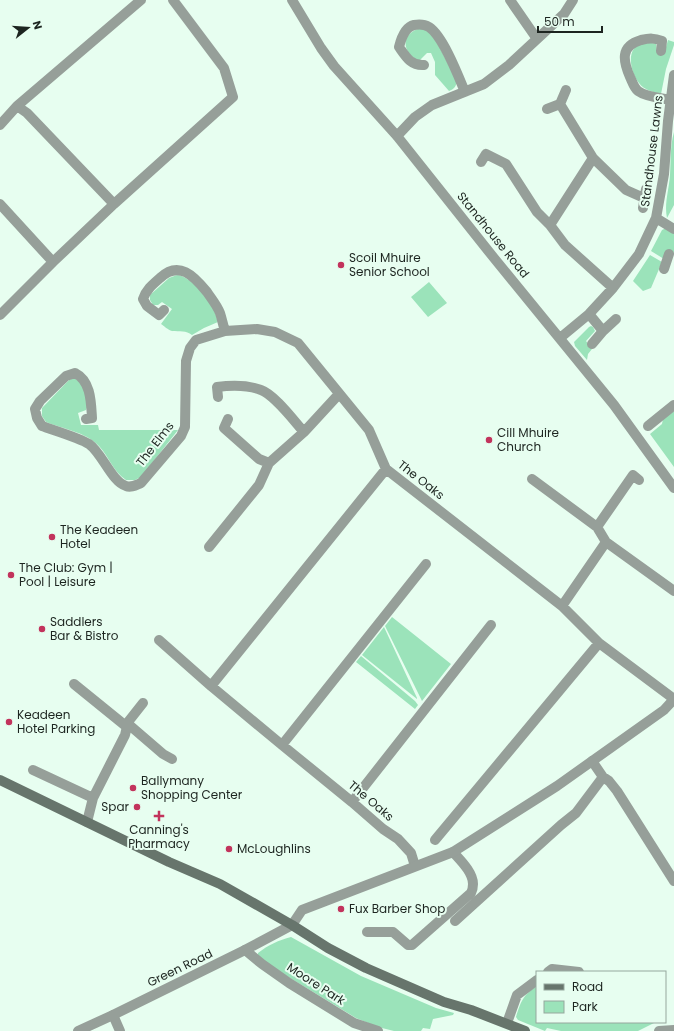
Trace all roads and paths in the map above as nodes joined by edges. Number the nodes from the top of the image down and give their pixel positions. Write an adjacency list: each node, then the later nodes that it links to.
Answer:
1 (141, 0): 14 (street)
2 (173, 0): 22 (street)
3 (292, 0): 18 (street, Standhouse Road)
4 (510, 0): 6 (street)
5 (573, 0): 6 (street)
6 (537, 39): 11 (street)
7 (661, 51): 12 (street)
8 (424, 65): 11 (street)
9 (674, 75): 12 (street, Standhouse Lawns)
10 (566, 90): 13 (street)
11 (465, 92): 18 (street)
12 (671, 100): 16 (street, Standhouse Lawns)
13 (560, 104): 15 (street); 19 (street)
14 (17, 106): 17 (street); 22 (street)
15 (547, 109)
16 (671, 121): 24 (street, Standhouse Lawns)
17 (0, 125)
18 (398, 136): 35 (street, Standhouse Road)
19 (593, 158): 23 (street); 25 (street)
20 (481, 162): 25 (street)
21 (0, 204): 27 (street)
22 (114, 204): 27 (street)
23 (643, 208)
24 (656, 218): 26 (street); 28 (street, Standhouse Lawns)
25 (550, 225): 28 (street)
26 (674, 229)
27 (53, 262): 31 (street)
28 (613, 288): 30 (street, Standhouse Lawns)
29 (164, 310): 33 (street)
30 (588, 314): 34 (street); 35 (street, Standhouse Lawns)
31 (0, 315)
32 (616, 319): 34 (street)
33 (224, 331): 37 (street, The Elms); 40 (street, The Elms)
34 (603, 331): 36 (street)
35 (560, 338): 48 (street, Standhouse Road)
36 (592, 344)
37 (339, 394): 43 (street); 45 (street, The Elms)
38 (218, 397): 43 (street)
39 (674, 405): 42 (street)
40 (86, 419)
41 (228, 419): 44 (street)
42 (648, 426)
43 (304, 432): 44 (street)
44 (269, 463): 51 (street)
45 (386, 470): 54 (street, The Oaks); 59 (street, The Oaks)
46 (532, 479): 49 (street)
47 (639, 480): 49 (street)
48 (674, 488)
49 (597, 527): 50 (street)
50 (606, 542): 53 (street); 54 (street)
51 (210, 546)
52 (426, 564): 63 (street)
53 (674, 591)
54 (562, 606): 57 (street, The Oaks)
55 (491, 625): 70 (street)
56 (159, 640): 59 (street, The Oaks)
57 (600, 643): 60 (street, The Oaks); 72 (street)
58 (74, 684): 62 (street)
59 (211, 686): 63 (street, The Oaks)
60 (674, 699): 65 (street)
61 (143, 703): 62 (street)
62 (127, 725): 64 (street); 69 (street)
63 (282, 745): 70 (street, The Oaks)
64 (172, 759)
65 (592, 761): 67 (street); 73 (street)
66 (34, 770): 69 (street)
67 (603, 777): 75 (street); 76 (street)
68 (0, 780): 71 (main road)
69 (93, 798): 71 (street)
70 (352, 802): 74 (street, The Oaks)
71 (87, 822): 77 (main road)
72 (434, 840)
73 (453, 852): 74 (street); 78 (street)
74 (415, 866): 77 (street)
75 (674, 881)
76 (455, 921)
77 (292, 925): 79 (street, Green Road); 84 (main road)
78 (367, 932)
79 (245, 950): 83 (street, Green Road); 89 (street, Moore Park)
80 (549, 971): 81 (street)
81 (570, 971)
82 (536, 981): 84 (street)
83 (113, 1016): 87 (street, Green Road); 88 (street)
84 (507, 1023): 90 (main road)
85 (660, 1028): 86 (street)
86 (674, 1030)
87 (78, 1031)
88 (120, 1031)
89 (378, 1031)
90 (525, 1031)

